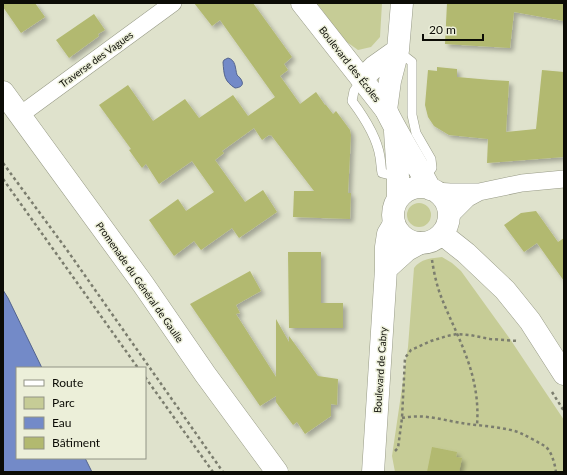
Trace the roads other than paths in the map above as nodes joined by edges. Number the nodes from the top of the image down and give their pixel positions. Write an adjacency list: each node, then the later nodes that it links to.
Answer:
1 (173, 3): 7 (street, Traverse des Vagues)
2 (302, 3): 5 (main road, Boulevard des Écoles)
3 (402, 3): 4 (main road)
4 (398, 50): 5 (main road); 8 (main road); 11 (lane)
5 (362, 79): 8 (main road, Boulevard des Écoles); 9 (lane)
6 (3, 92): 7 (main road, Promenade du Général de Gaulle)
7 (20, 115): 20 (main road, Promenade du Général de Gaulle)
8 (390, 119): 9 (main road); 11 (main road, Boulevard des Écoles)
9 (398, 177): 13 (main road)
10 (561, 179): 12 (street)
11 (430, 186): 12 (street); 13 (main road); 15 (main road)
12 (479, 192): 15 (street)
13 (398, 199): 14 (main road)
14 (394, 224): 16 (main road); 17 (main road, Boulevard de Cabry)
15 (445, 226): 16 (main road); 18 (main road)
16 (426, 250): 17 (main road)
17 (386, 269): 19 (main road, Boulevard de Cabry)
18 (564, 374)
19 (373, 469)
20 (277, 472)

